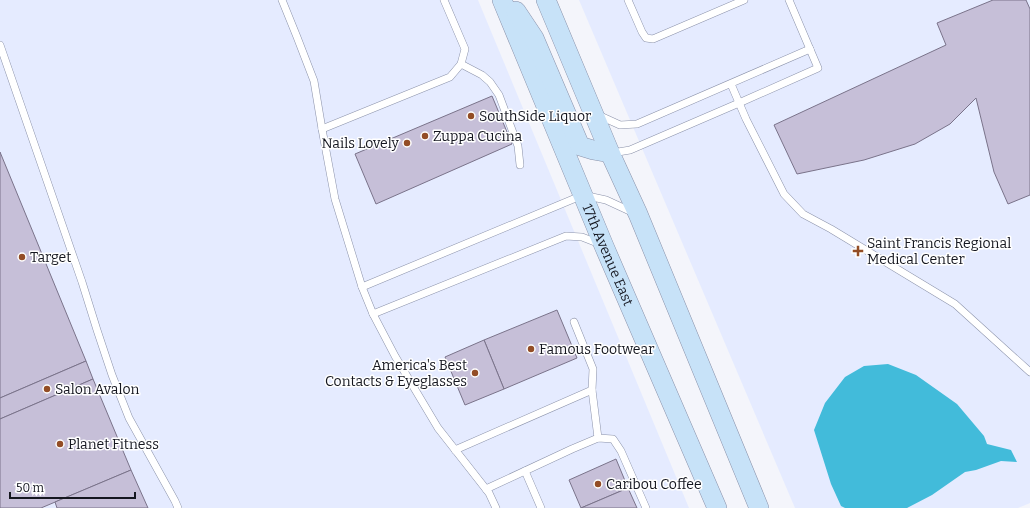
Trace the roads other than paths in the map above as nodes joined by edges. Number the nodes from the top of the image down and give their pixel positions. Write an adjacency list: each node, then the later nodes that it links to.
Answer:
1 (282, 0): 16 (lane)
2 (444, 0): 12 (lane)
3 (502, 0): 19 (street, 17th Avenue East)
4 (508, 0): 17 (street)
5 (546, 0): 15 (street)
6 (628, 0): 9 (lane)
7 (744, 0): 9 (lane)
8 (789, 0): 11 (lane)
9 (735, 2)
10 (0, 45): 31 (lane)
11 (810, 49): 13 (lane); 14 (lane)
12 (461, 64): 16 (lane); 18 (lane)
13 (731, 84): 14 (lane); 15 (lane)
14 (739, 103): 17 (lane); 25 (lane)
15 (594, 114): 17 (street)
16 (322, 129): 22 (lane)
17 (610, 153): 20 (street)
18 (520, 164)
19 (583, 195): 20 (lane); 21 (street, 17th Avenue East); 22 (lane)
20 (638, 214): 36 (street)
21 (604, 246): 23 (lane); 35 (street, 17th Avenue East)
22 (362, 287): 23 (lane)
23 (373, 314): 28 (lane)
24 (574, 322): 26 (lane)
25 (1030, 372)
26 (592, 390): 27 (lane); 28 (lane)
27 (598, 438): 29 (lane); 34 (lane)
28 (455, 450): 30 (lane)
29 (525, 471): 30 (lane); 33 (lane)
30 (486, 489): 32 (lane)
31 (178, 508)
32 (496, 508)
33 (541, 508)
34 (646, 508)
35 (717, 508)
36 (759, 508)

